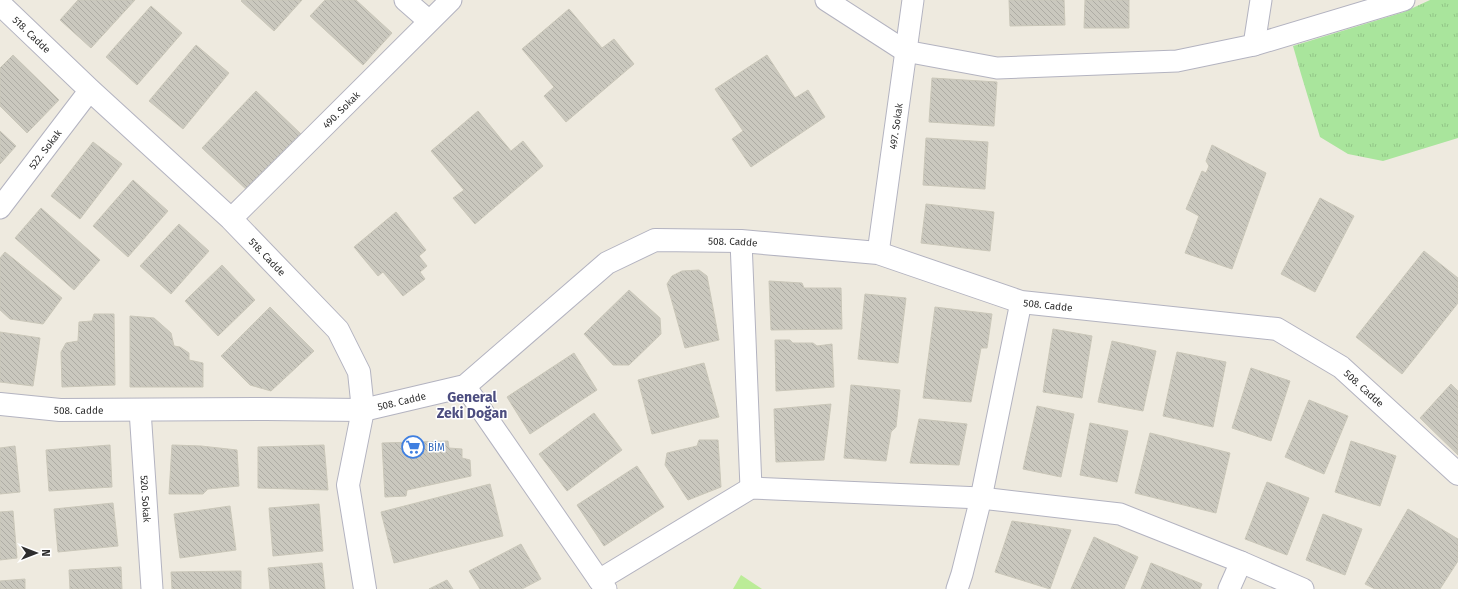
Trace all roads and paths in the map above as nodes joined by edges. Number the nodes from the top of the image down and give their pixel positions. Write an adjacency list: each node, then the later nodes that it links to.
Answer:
1 (405, 0): 8 (street)
2 (451, 0): 8 (street, 490. Sokak)
3 (826, 0): 10 (street)
4 (913, 0): 10 (street, 497. Sokak)
5 (1261, 0): 9 (street)
6 (1404, 0): 9 (street)
7 (0, 4): 11 (street, 518. Cadde)
8 (429, 22): 13 (street, 490. Sokak)
9 (1254, 45): 10 (street)
10 (905, 51): 15 (street, 497. Sokak)
11 (90, 90): 12 (street, 522. Sokak); 13 (street, 518. Cadde)
12 (0, 208)
13 (231, 219): 20 (street, 518. Cadde)
14 (741, 241): 15 (street, 508. Cadde); 17 (street, 508. Cadde); 22 (street)
15 (878, 253): 16 (street, 508. Cadde)
16 (1021, 302): 21 (street, 508. Cadde); 23 (street)
17 (465, 386): 20 (street, 508. Cadde); 25 (street)
18 (0, 404): 19 (street, 508. Cadde)
19 (140, 410): 20 (street, 508. Cadde); 26 (street, 520. Sokak)
20 (363, 410): 27 (street, 518. Cadde)
21 (1458, 474)
22 (751, 488): 23 (street); 25 (street)
23 (981, 498): 24 (street); 28 (street)
24 (1241, 562): 29 (street); 30 (street)
25 (602, 585)
26 (152, 589)
27 (365, 589)
28 (957, 589)
29 (1229, 589)
30 (1303, 589)

